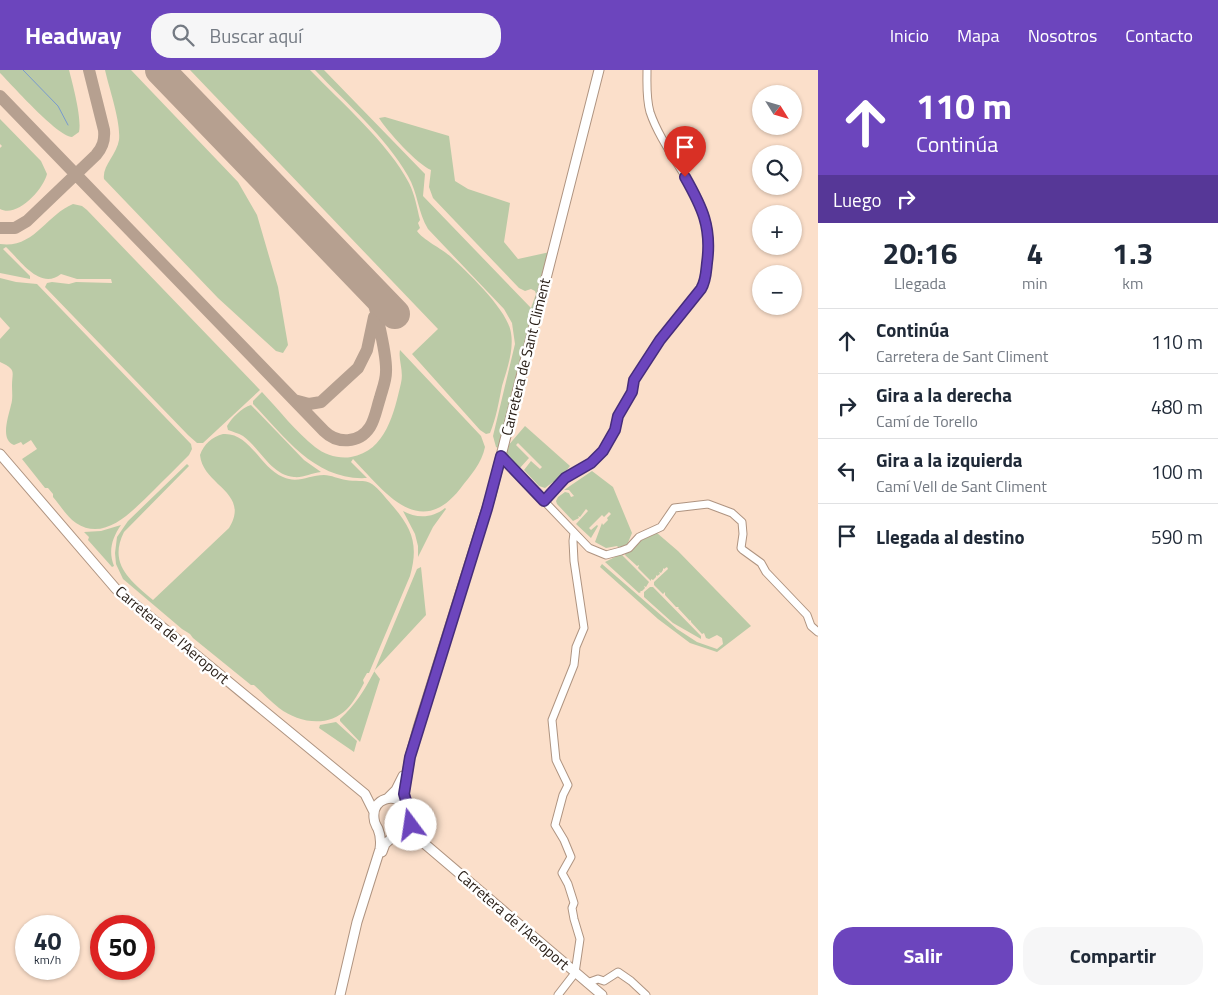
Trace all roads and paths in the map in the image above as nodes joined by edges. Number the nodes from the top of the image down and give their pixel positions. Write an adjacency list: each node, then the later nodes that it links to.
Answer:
1 (599, 70): 4 (main road, Carretera de Sant Climent)
2 (647, 70): 5 (street)
3 (0, 454): 9 (main road, Carretera de l'Aeroport)
4 (501, 456): 5 (street); 8 (main road, Carretera de Sant Climent)
5 (544, 501): 6 (street)
6 (574, 533): 7 (street); 18 (street)
7 (818, 632)
8 (410, 757): 10 (main road); 11 (main road)
9 (365, 794): 10 (main road, Carretera de l'Aeroport); 12 (main road, Carretera de l'Aeroport)
10 (387, 799): 11 (main road); 12 (main road)
11 (407, 806): 13 (main road)
12 (374, 812): 14 (main road)
13 (410, 818): 15 (main road); 16 (main road)
14 (378, 828): 15 (main road); 17 (main road)
15 (397, 834): 16 (main road); 17 (main road)
16 (424, 844): 18 (main road, Carretera de l'Aeroport)
17 (354, 939): 20 (main road)
18 (575, 973): 19 (main road, Carretera de l'Aeroport); 21 (street)
19 (587, 983): 22 (main road, Carretera de l'Aeroport); 23 (street)
20 (340, 995)
21 (558, 995)
22 (602, 995)
23 (646, 995)

